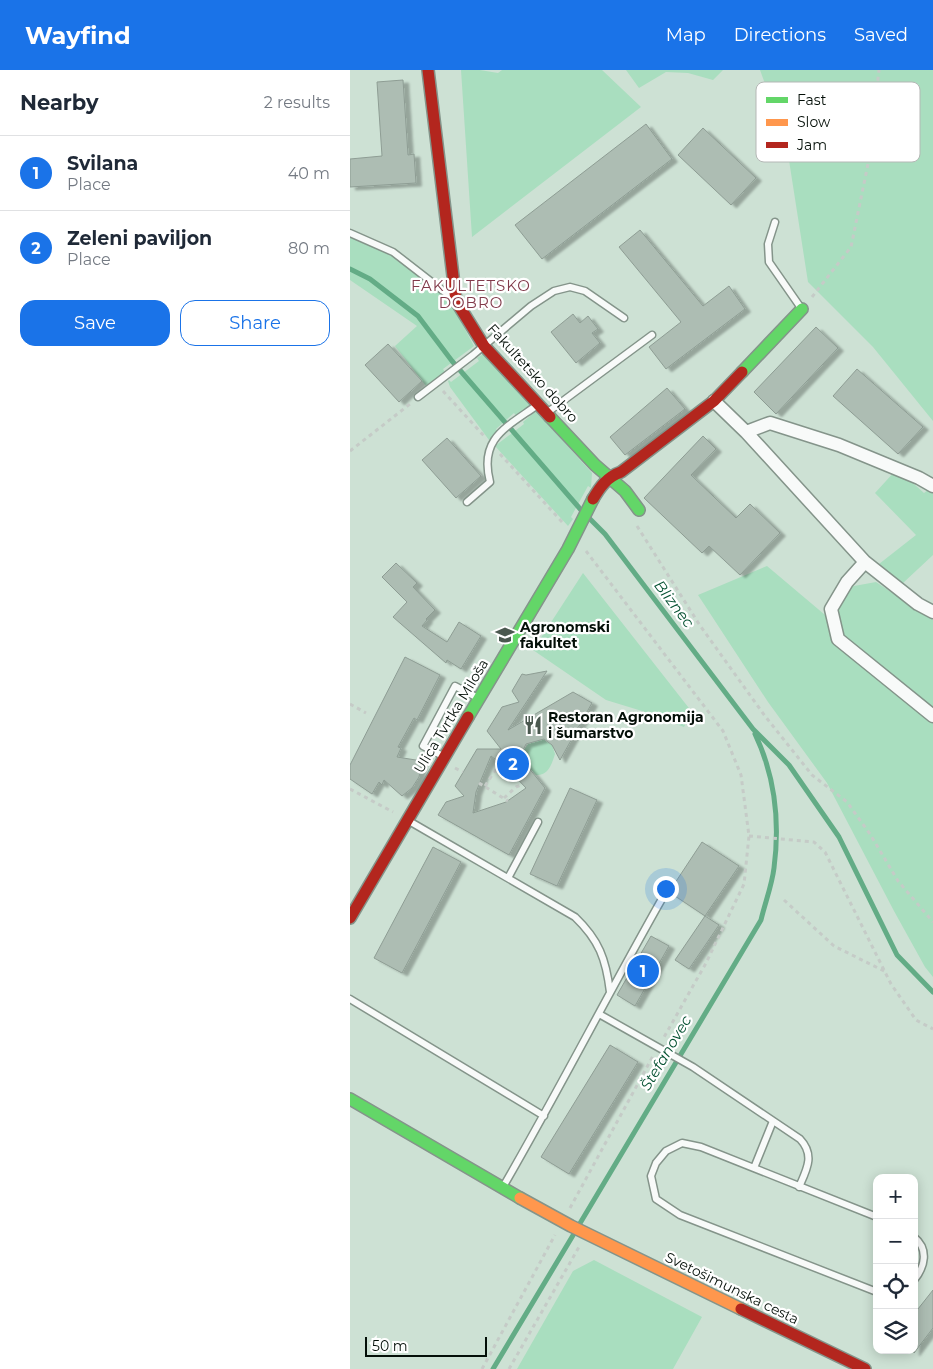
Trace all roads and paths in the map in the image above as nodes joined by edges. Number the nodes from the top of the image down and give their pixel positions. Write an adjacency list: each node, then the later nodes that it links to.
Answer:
1 (428, 70): 5 (street, Fakultetsko dobro)
2 (868, 162): 6 (path)
3 (774, 222): 6 (lane)
4 (350, 233): 5 (lane)
5 (456, 301): 9 (street, Fakultetsko dobro)
6 (802, 309): 12 (street)
7 (624, 318): 9 (lane)
8 (652, 335): 13 (lane)
9 (484, 346): 10 (lane); 13 (street, Fakultetsko dobro)
10 (436, 383): 11 (lane); 15 (path)
11 (418, 397): 16 (path)
12 (714, 402): 14 (street); 17 (street)
13 (543, 409): 15 (lane); 17 (street, Fakultetsko dobro)
14 (746, 432): 18 (street); 22 (street)
15 (491, 444): 19 (lane); 21 (path)
16 (350, 451)
17 (608, 477): 20 (street, Fakultetsko dobro); 21 (street, Ulica Tvrtka Miloša)
18 (933, 486)
19 (467, 502)
20 (638, 510): 44 (path)
21 (576, 530): 24 (street, Ulica Tvrtka Miloša); 38 (path)
22 (865, 562): 23 (street); 27 (street)
23 (933, 612)
24 (479, 699): 28 (street, Ulica Tvrtka Miloša); 28 (lane)
25 (350, 704): 26 (path)
26 (366, 713)
27 (933, 716)
28 (444, 757): 36 (street, Ulica Tvrtka Miloša)
29 (500, 763): 32 (path)
30 (479, 783): 32 (path)
31 (521, 785): 34 (path)
32 (484, 786): 34 (path)
33 (350, 789): 36 (path)
34 (504, 798): 35 (path)
35 (508, 801)
36 (407, 819): 39 (lane); 42 (street, Ulica Tvrtka Miloša)
37 (538, 822): 39 (lane)
38 (749, 836): 45 (path); 50 (path)
39 (508, 878): 46 (lane)
40 (663, 897): 46 (lane)
41 (784, 900): 45 (path)
42 (353, 905): 43 (street, Ulica Tvrtka Miloša)
43 (350, 918)
44 (933, 922)
45 (884, 971): 49 (path)
46 (610, 992): 48 (lane)
47 (350, 1000): 52 (lane)
48 (599, 1014): 50 (lane); 52 (lane)
49 (933, 1029)
50 (660, 1048): 53 (lane)
51 (350, 1098): 56 (street)
52 (544, 1116): 56 (lane)
53 (773, 1121): 54 (lane); 55 (lane)
54 (754, 1168): 55 (lane); 61 (lane)
55 (799, 1187): 57 (lane)
56 (502, 1188): 63 (street, Svetošimunska cesta)
57 (873, 1216)
58 (918, 1240): 60 (lane)
59 (578, 1243): 62 (path)
60 (918, 1274)
61 (873, 1290)
62 (509, 1369)
63 (865, 1369)

